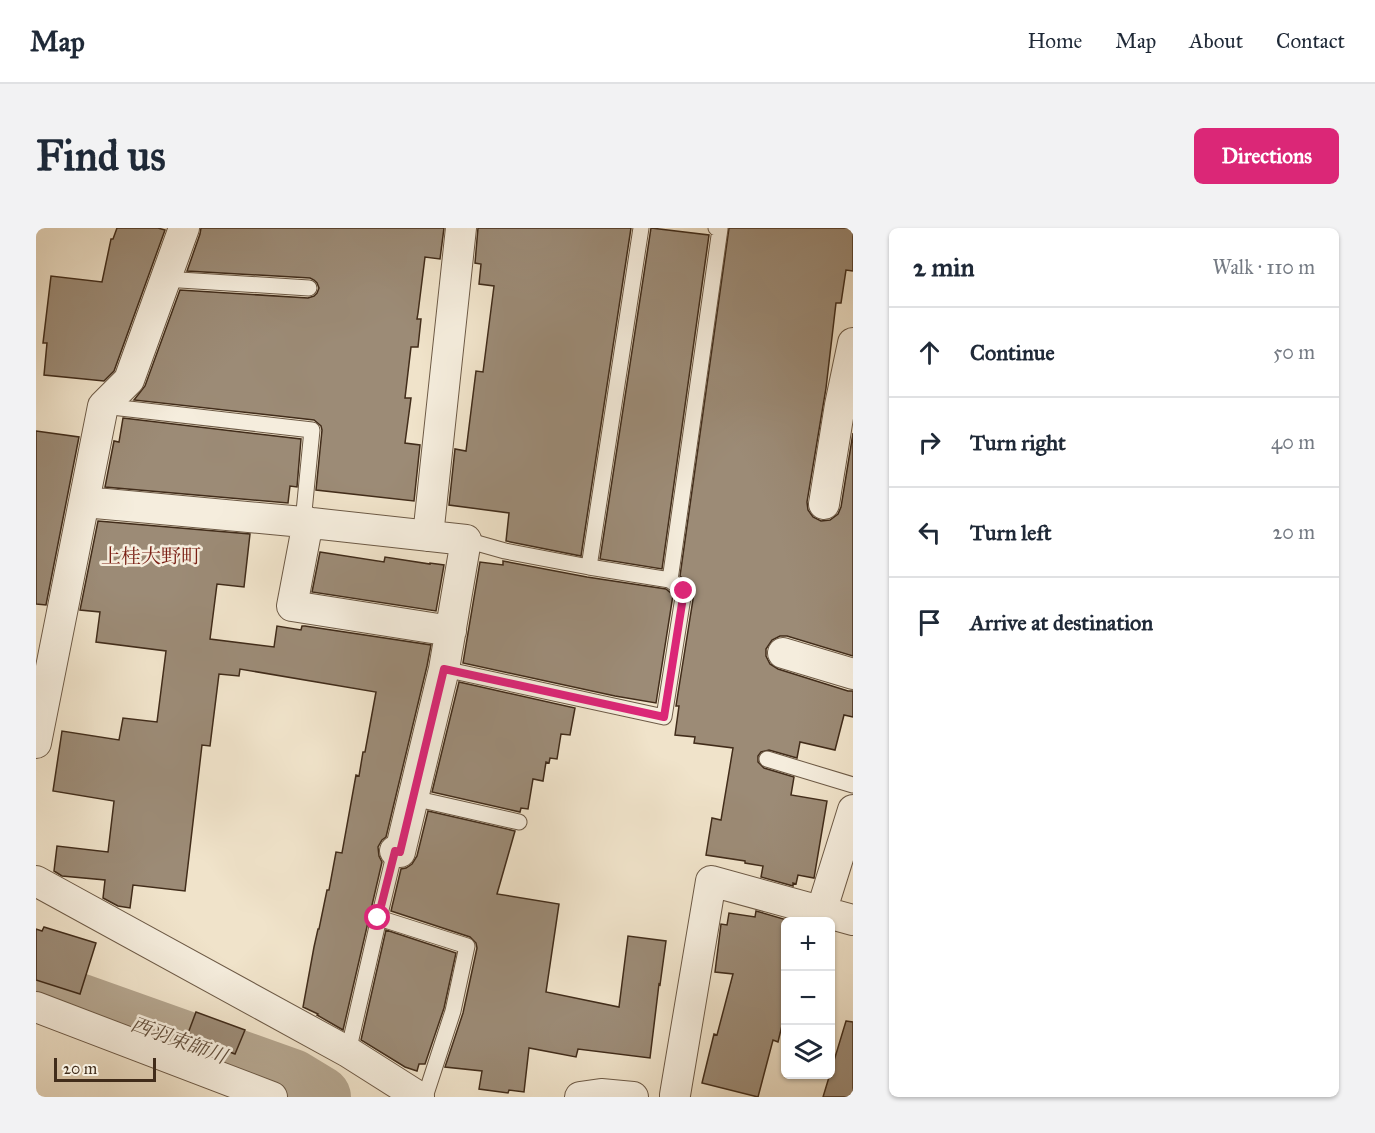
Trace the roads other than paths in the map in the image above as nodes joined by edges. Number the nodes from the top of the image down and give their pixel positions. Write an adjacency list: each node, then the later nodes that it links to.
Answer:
1 (184, 228): 5 (street)
2 (461, 228): 13 (street)
3 (641, 228): 15 (lane)
4 (716, 228): 16 (lane)
5 (164, 279): 6 (lane); 8 (street)
6 (309, 288)
7 (853, 343): 9 (street)
8 (103, 406): 10 (street); 12 (lane)
9 (847, 406): 11 (street)
10 (84, 502): 12 (street); 21 (street)
11 (824, 504)
12 (305, 522): 13 (street); 17 (street)
13 (428, 536): 14 (street)
14 (466, 540): 15 (lane); 17 (street)
15 (589, 567): 16 (lane)
16 (670, 580): 19 (lane)
17 (451, 631): 19 (street)
18 (783, 653): 20 (street)
19 (444, 669): 24 (street)
20 (853, 674)
21 (36, 743)
22 (767, 759): 23 (lane)
23 (853, 785)
24 (413, 798): 26 (lane); 27 (street)
25 (853, 810): 29 (street)
26 (519, 822)
27 (395, 851): 30 (lane)
28 (36, 881): 33 (street)
29 (819, 916): 31 (street); 34 (street)
30 (378, 918): 33 (lane); 37 (lane)
31 (853, 920)
32 (36, 1007): 35 (street)
33 (348, 1052): 36 (street)
34 (676, 1096)
35 (272, 1097)
36 (419, 1097)
37 (425, 1097)
38 (580, 1097): 39 (street)
39 (633, 1097)

